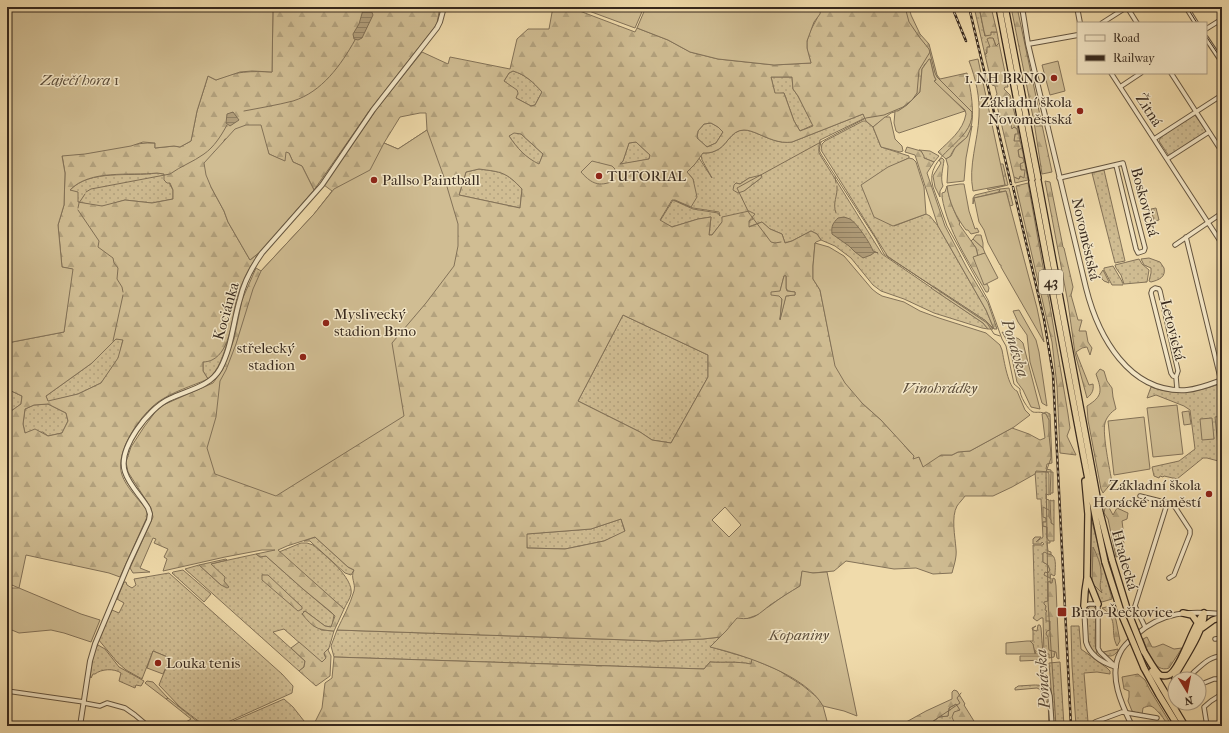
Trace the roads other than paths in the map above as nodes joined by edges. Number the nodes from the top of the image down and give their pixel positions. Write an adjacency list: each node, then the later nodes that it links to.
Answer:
1 (444, 7): 65 (street, Kociánka)
2 (998, 7): 30 (highway, 43)
3 (1005, 7): 30 (highway, 43)
4 (1022, 7): 16 (street, Novoměstská)
5 (1077, 7): 9 (street)
6 (1127, 7): 10 (street); 11 (street)
7 (1186, 7): 12 (street)
8 (1222, 19): 13 (street)
9 (1080, 22)
10 (1104, 22)
11 (1136, 22)
12 (1195, 22)
13 (1207, 28)
14 (1077, 35): 16 (street)
15 (1207, 40): 17 (street)
16 (1028, 44): 29 (street, Novoměstská)
17 (1222, 62)
18 (1112, 74): 21 (street, Žitná)
19 (1140, 74): 21 (street)
20 (1171, 74): 23 (street)
21 (1120, 87): 25 (street, Žitná)
22 (1222, 95): 23 (street)
23 (1196, 112): 24 (street); 25 (street)
24 (1210, 132): 26 (street); 27 (street)
25 (1154, 139): 27 (street, Žitná)
26 (1222, 152)
27 (1167, 159): 32 (street, Žitná)
28 (1116, 165): 28 (street, Boskovická); 29 (street, Boskovická)
29 (1059, 178): 38 (street, Novoměstská)
30 (1035, 180): 39 (highway, 43)
31 (1222, 213): 32 (street)
32 (1208, 222): 33 (street); 34 (street, Žitná)
33 (1186, 237): 35 (street); 37 (street)
34 (1222, 244)
35 (1175, 245)
36 (1176, 377): 36 (street, Letovická); 38 (street, Letovická)
37 (1221, 380): 38 (street, Novoměstská)
38 (1177, 390)
39 (1078, 413): 40 (highway, Hradecká / 43); 56 (highway, Hradecká / 43, bridge)
40 (1083, 452): 43 (highway); 56 (highway, Hradecká / 43, bridge)
41 (1140, 496): 42 (street)
42 (1167, 504): 44 (street); 51 (street)
43 (1087, 578): 45 (highway); 46 (highway)
44 (1169, 578)
45 (1098, 604): 46 (street); 57 (street)
46 (1084, 606): 57 (street)
47 (1183, 613): 48 (street); 50 (highway); 51 (street)
48 (1204, 613): 49 (street); 50 (highway); 52 (highway)
49 (1222, 616): 52 (highway)
50 (1197, 622): 56 (highway)
51 (1145, 627): 57 (street)
52 (1200, 630): 58 (highway)
53 (1222, 638): 54 (street)
54 (1215, 639)
55 (1222, 656): 59 (street)
56 (1148, 665): 74 (highway, Hradecká / 43); 75 (highway, Hradecká / 43)
57 (1116, 667): 67 (street)
58 (1179, 671)
59 (1196, 671)
60 (1222, 679): 61 (street)
61 (1207, 682)
62 (1048, 689): 72 (street)
63 (7, 691): 65 (street)
64 (1222, 694): 76 (street)
65 (84, 703): 70 (street); 71 (street)
66 (1179, 711): 75 (highway)
67 (1126, 713): 68 (street); 69 (street); 73 (street)
68 (1157, 718)
69 (1094, 725)
70 (80, 726)
71 (148, 726)
72 (1052, 726)
73 (1132, 726)
74 (1178, 726)
75 (1186, 726)
76 (1207, 726)

